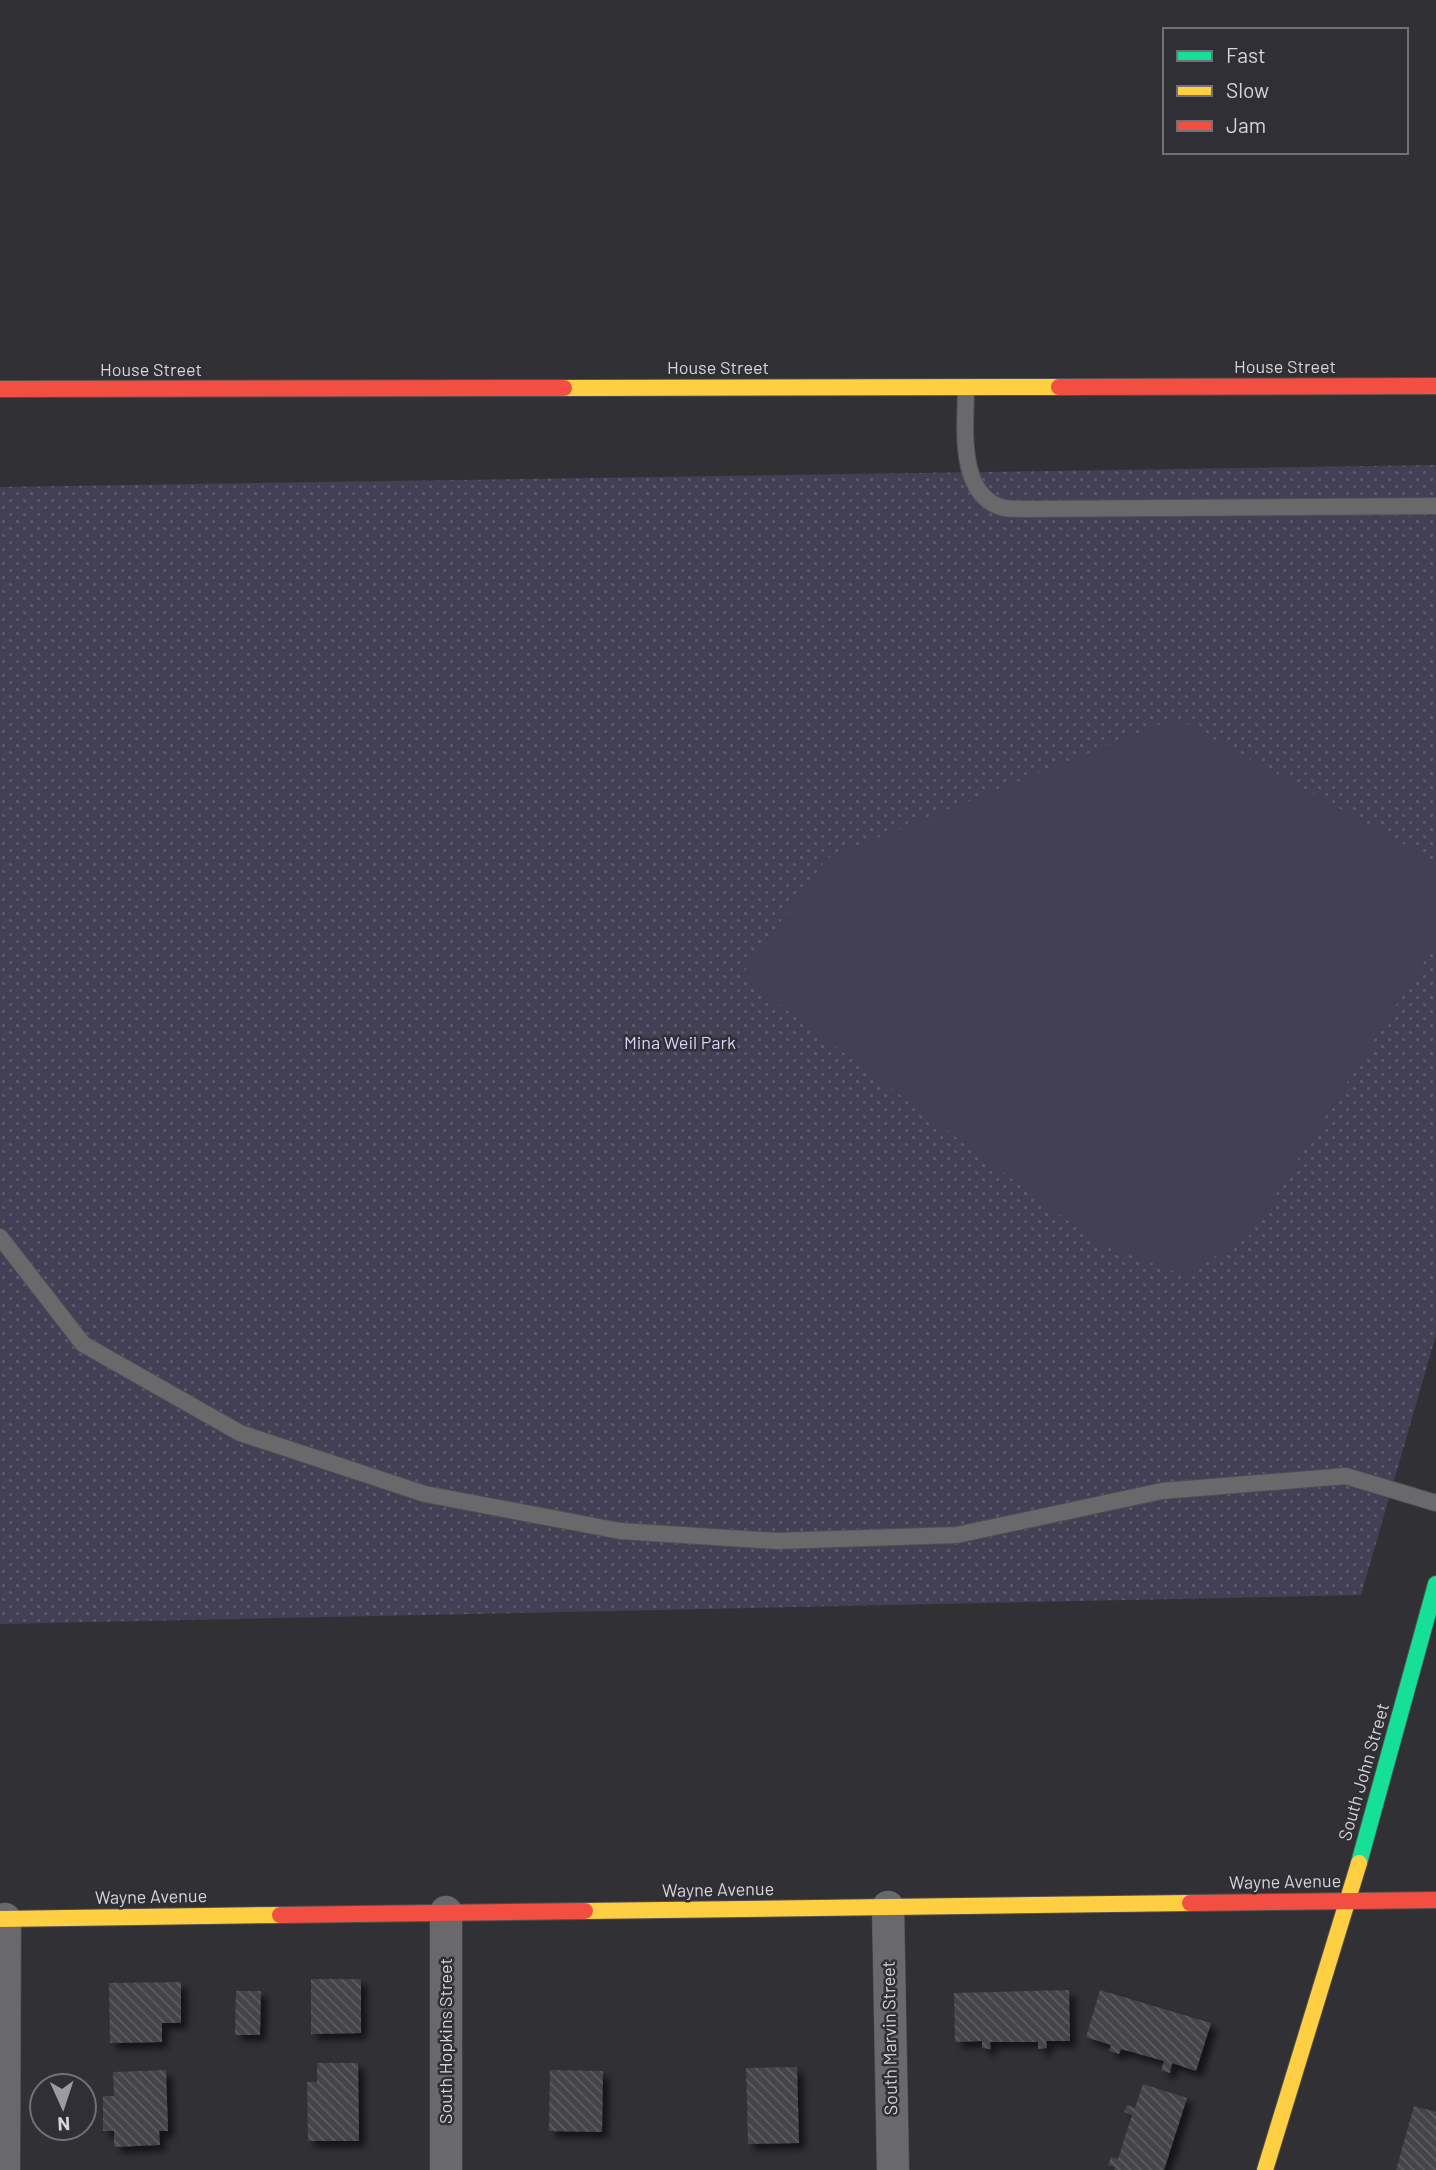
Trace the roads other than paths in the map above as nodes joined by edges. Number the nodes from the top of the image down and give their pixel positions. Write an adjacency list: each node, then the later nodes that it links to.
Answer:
1 (1436, 386): 2 (street, House Street)
2 (966, 387): 3 (street, House Street); 4 (lane)
3 (0, 389)
4 (1436, 506)
5 (0, 1237): 6 (lane)
6 (1436, 1503)
7 (1436, 1584): 9 (street, South John Street)
8 (1436, 1900): 9 (street, Wayne Avenue)
9 (1348, 1901): 10 (street, Wayne Avenue); 16 (street, South John Street)
10 (888, 1907): 11 (street, Wayne Avenue); 15 (street, South Marvin Street)
11 (446, 1912): 12 (street, Wayne Avenue); 14 (street, South Hopkins Street)
12 (2, 1919): 13 (street)
13 (4, 2170)
14 (446, 2170)
15 (892, 2170)
16 (1265, 2170)

